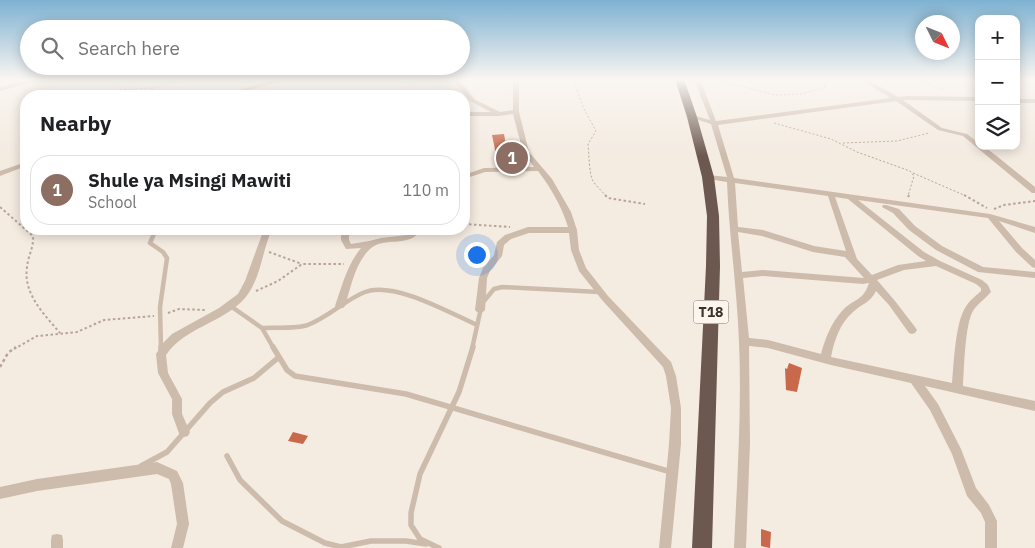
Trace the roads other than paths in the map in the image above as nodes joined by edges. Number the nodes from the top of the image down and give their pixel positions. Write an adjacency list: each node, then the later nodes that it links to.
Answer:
1 (481, 105): 9 (street)
2 (516, 105): 7 (street)
3 (688, 105): 10 (highway, T18)
4 (708, 105): 11 (street)
5 (857, 105): 11 (street)
6 (904, 105): 12 (street)
7 (516, 112): 9 (street); 15 (street)
8 (470, 114): 9 (street)
9 (499, 114)
10 (692, 117): 11 (street); 18 (highway, T18)
11 (714, 123): 19 (street)
12 (975, 143)
13 (984, 150): 20 (street)
14 (20, 166): 16 (street)
15 (539, 169): 17 (street); 26 (street)
16 (0, 174)
17 (470, 175)
18 (708, 177): 19 (street); 63 (highway, T18)
19 (731, 180): 21 (street); 25 (street)
20 (1035, 191)
21 (830, 195): 22 (street); 33 (street)
22 (851, 198): 23 (street); 34 (street)
23 (864, 200): 24 (street); 37 (street)
24 (990, 216): 27 (street); 35 (street)
25 (734, 229): 33 (street); 36 (street)
26 (573, 230): 39 (street); 42 (street)
27 (1035, 230)
28 (153, 235): 47 (lane)
29 (266, 235): 40 (street)
30 (345, 235): 32 (street)
31 (414, 235): 32 (street)
32 (371, 244): 41 (street)
33 (853, 258): 38 (street)
34 (937, 263): 38 (street); 51 (street)
35 (1035, 265)
36 (739, 275): 38 (street); 46 (street)
37 (1035, 275)
38 (871, 282): 45 (street); 49 (street)
39 (601, 292): 42 (lane); 57 (street)
40 (228, 305): 44 (lane); 47 (street)
41 (340, 306): 43 (lane); 44 (lane)
42 (480, 310): 43 (lane)
43 (477, 325): 53 (lane)
44 (262, 328): 48 (lane)
45 (912, 330)
46 (744, 342): 49 (street); 64 (street)
47 (161, 354): 54 (street)
48 (279, 357): 53 (lane); 54 (lane)
49 (825, 359): 50 (street)
50 (914, 380): 51 (street); 65 (street)
51 (957, 389): 52 (street)
52 (1035, 406)
53 (452, 408): 57 (lane); 59 (lane)
54 (184, 432): 56 (lane)
55 (227, 456): 59 (lane)
56 (128, 472): 58 (street); 60 (street)
57 (672, 472): 62 (street)
58 (0, 493)
59 (430, 545): 61 (lane)
60 (177, 548)
61 (439, 548)
62 (665, 548)
63 (702, 548)
64 (740, 548)
65 (991, 548)

